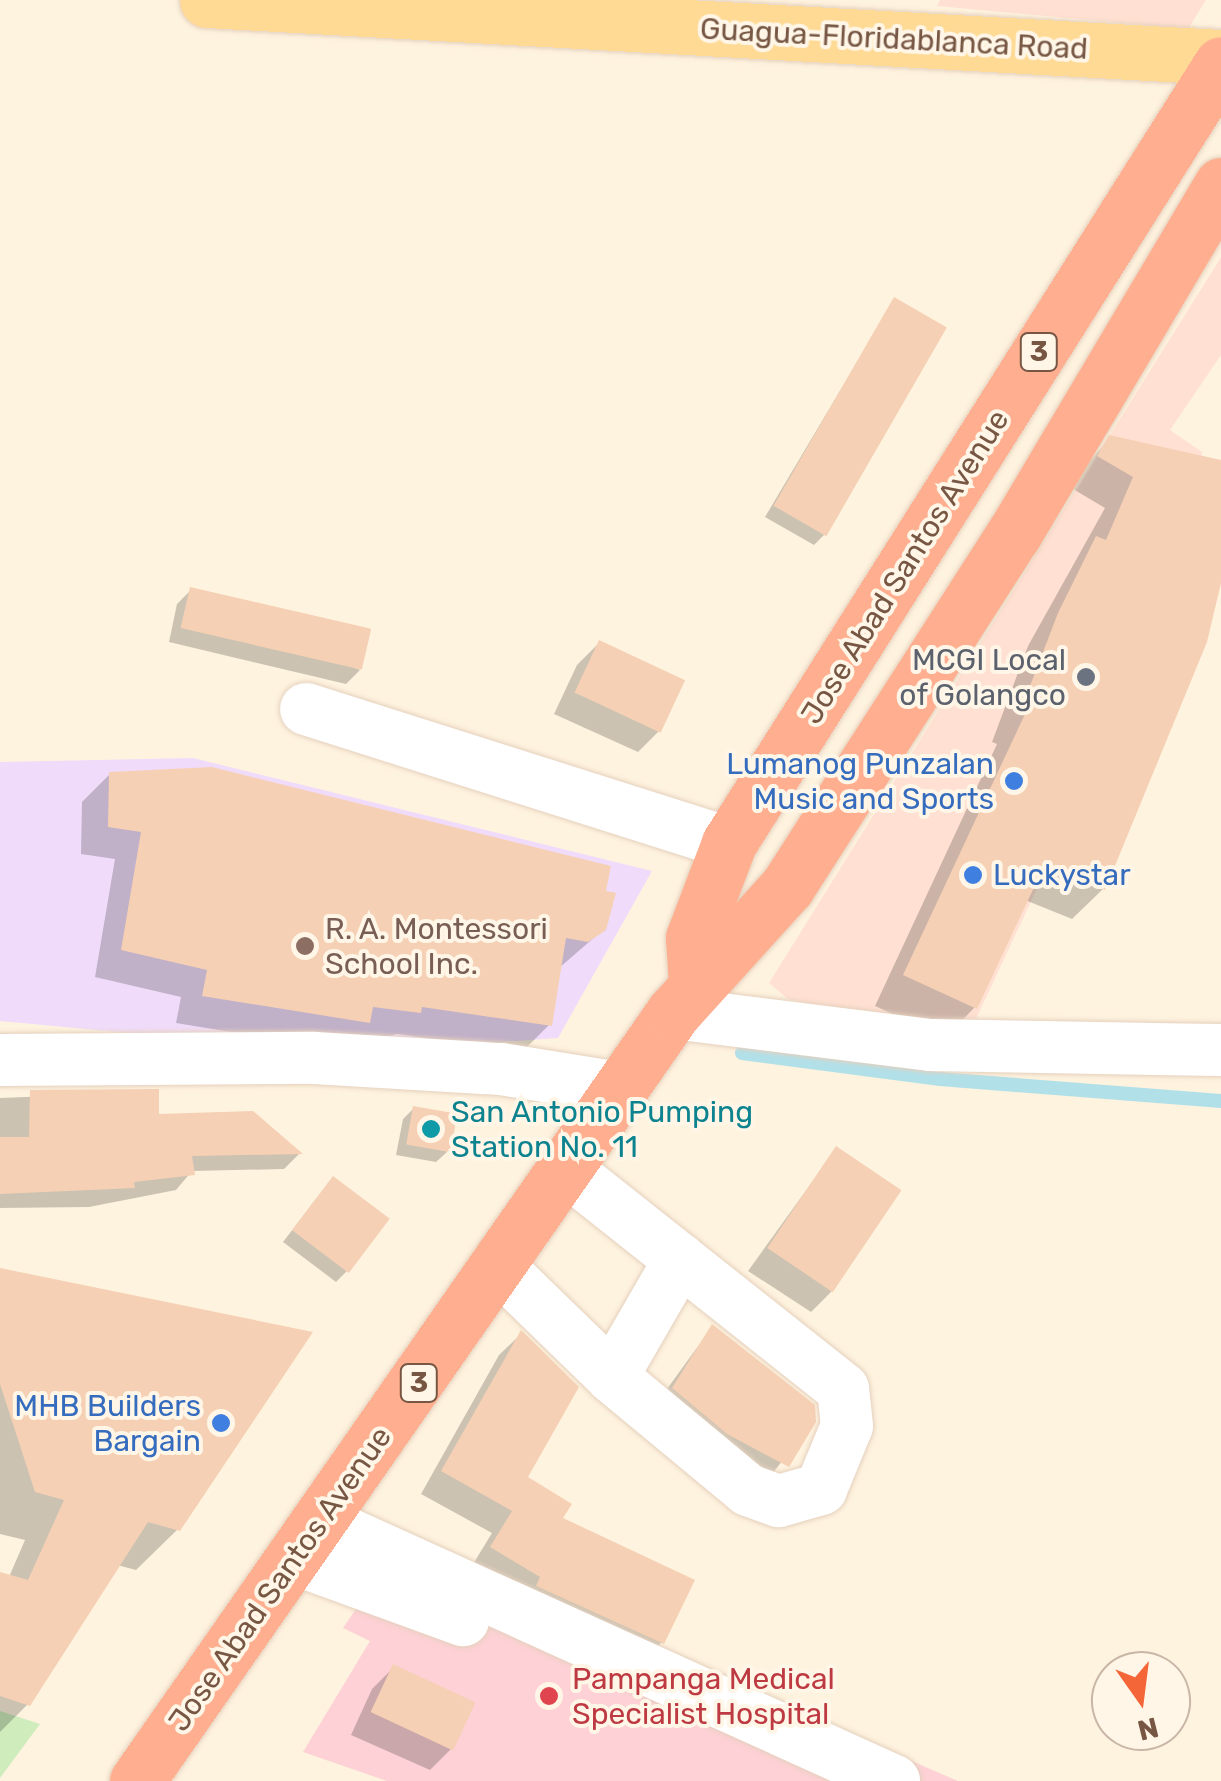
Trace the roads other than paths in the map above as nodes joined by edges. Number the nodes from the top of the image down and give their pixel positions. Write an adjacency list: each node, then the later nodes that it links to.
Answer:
1 (207, 0): 2 (main road, Guagua-Floridablanca Road)
2 (1221, 61): 5 (highway, Jose Abad Santos Avenue / 3)
3 (1216, 206): 6 (highway, Jose Abad Santos Avenue / 3)
4 (306, 709): 5 (street)
5 (729, 843): 6 (highway, Jose Abad Santos Avenue / 3)
6 (684, 998): 7 (street); 9 (highway, Jose Abad Santos Avenue / 3)
7 (1219, 1039)
8 (0, 1060): 9 (street)
9 (620, 1088): 10 (highway, Jose Abad Santos Avenue / 3)
10 (565, 1169): 11 (street); 12 (highway, Jose Abad Santos Avenue / 3)
11 (680, 1259): 13 (street); 13 (street)
12 (498, 1266): 13 (street); 14 (highway, Jose Abad Santos Avenue / 3)
13 (612, 1377)
14 (309, 1541): 15 (highway, Jose Abad Santos Avenue / 3); 16 (street); 17 (street)
15 (137, 1781)
16 (820, 1781)
17 (894, 1781)

